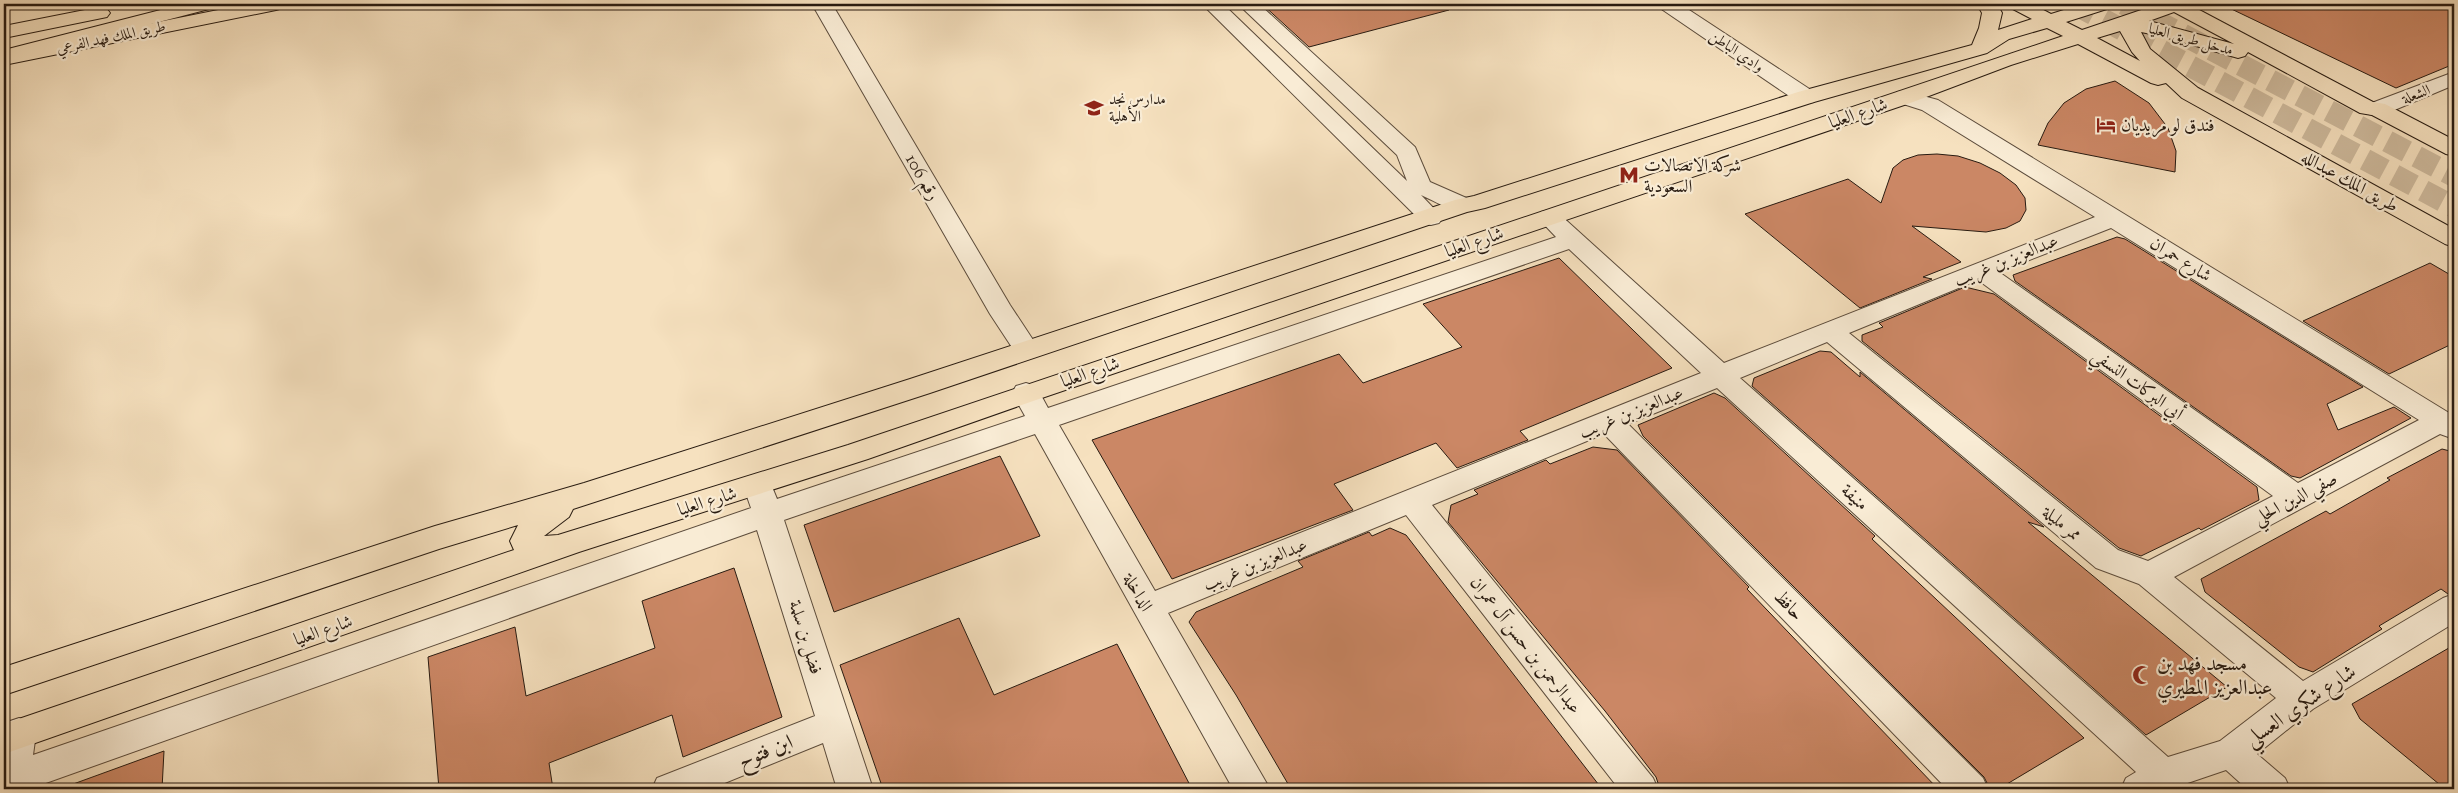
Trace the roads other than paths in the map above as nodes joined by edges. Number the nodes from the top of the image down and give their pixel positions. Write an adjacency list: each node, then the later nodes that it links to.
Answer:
1 (65, 4): 16 (main road)
2 (151, 4): 20 (main road)
3 (206, 4): 22 (main road)
4 (276, 4): 22 (main road, طريق الملك فهد الفرعي)
5 (822, 4): 40 (street, رقم 106)
6 (1212, 4): 33 (street)
7 (1248, 4): 31 (street)
8 (1667, 4): 26 (street, وادي الباطن)
9 (1986, 4): 21 (main road)
10 (2018, 4): 17 (main road)
11 (2104, 4): 17 (main road, شارع العليا); 19 (main road)
12 (2117, 4): 13 (main road)
13 (2140, 4): 14 (main road); 18 (main road)
14 (2175, 4): 18 (main road, شارع العليا); 25 (main road)
15 (2216, 4): 25 (main road)
16 (4, 16)
17 (2050, 22): 19 (main road); 21 (main road, شارع العليا)
18 (2126, 23): 19 (main road, شارع العليا); 25 (main road, مدخل طريق العليا); 29 (main road)
19 (2085, 30): 23 (main road, شارع العليا); 29 (main road)
20 (4, 32)
21 (1980, 49): 26 (main road, شارع العليا)
22 (4, 58)
23 (2004, 61): 27 (main road, شارع العليا); 29 (main road)
24 (2454, 78): 28 (street, الشعلة)
25 (2326, 85): 28 (main road)
26 (1806, 97): 31 (main road, شارع العليا)
27 (1904, 98): 32 (main road, شارع العليا); 34 (street, شارع حمران)
28 (2377, 109): 30 (main road)
29 (2245, 124): 35 (main road, طريق الملك عبدالله)
30 (2454, 149)
31 (1463, 205): 33 (main road, شارع العليا)
32 (1549, 217): 36 (street, منيفة); 37 (main road, شارع العليا)
33 (1431, 218): 37 (main road); 40 (main road, شارع العليا)
34 (2115, 218): 38 (street, عبدالعزيز بن غريب); 45 (street, شارع حمران)
35 (2454, 238)
36 (1574, 239): 41 (street, منيفة); 43 (street)
37 (1427, 258): 42 (main road, شارع العليا)
38 (1980, 270): 39 (street, عبدالعزيز بن غريب); 47 (street, أبي البركات النسفي)
39 (1831, 332): 41 (street, عبدالعزيز بن غريب); 51 (street, ممر مليلة)
40 (1026, 349): 46 (main road, شارع العليا)
41 (1721, 376): 44 (street, عبدالعزيز بن غريب); 59 (street, منيفة)
42 (1026, 394): 43 (street, الداخلة); 48 (main road, شارع العليا)
43 (1041, 420): 48 (street); 53 (street, الداخلة)
44 (1608, 421): 49 (street, عبدالعزيز بن غريب); 65 (street, حافظ)
45 (2448, 425): 47 (street, صفي الدين الحلي)
46 (586, 494): 50 (main road); 54 (main road, شارع العليا)
47 (2296, 497): 51 (street, صفي الدين الحلي)
48 (763, 500): 50 (main road, شارع العليا); 56 (street, فضل بن سلمة); 60 (street)
49 (1412, 501): 53 (street, عبدالعزيز بن غريب); 64 (street, عبدالرحمن بن حسن آل عمران)
50 (570, 543): 57 (main road, شارع العليا)
51 (2150, 575): 55 (street, ممر مليلة)
52 (2454, 607): 55 (street, شارع شكري العسلي)
53 (1147, 608): 63 (street, الداخلة)
54 (4, 681)
55 (2302, 699): 58 (street, شارع شكري العسلي)
56 (833, 724): 61 (street, ابن فتوح); 62 (street, فضل بن سلمة)
57 (11, 736): 60 (street)
58 (2231, 753): 59 (street, شارع شكري العسلي); 66 (street)
59 (2151, 782)
60 (9, 783)
61 (670, 789)
62 (854, 789)
63 (1252, 789)
64 (1640, 789)
65 (1970, 789)
66 (2272, 789)

